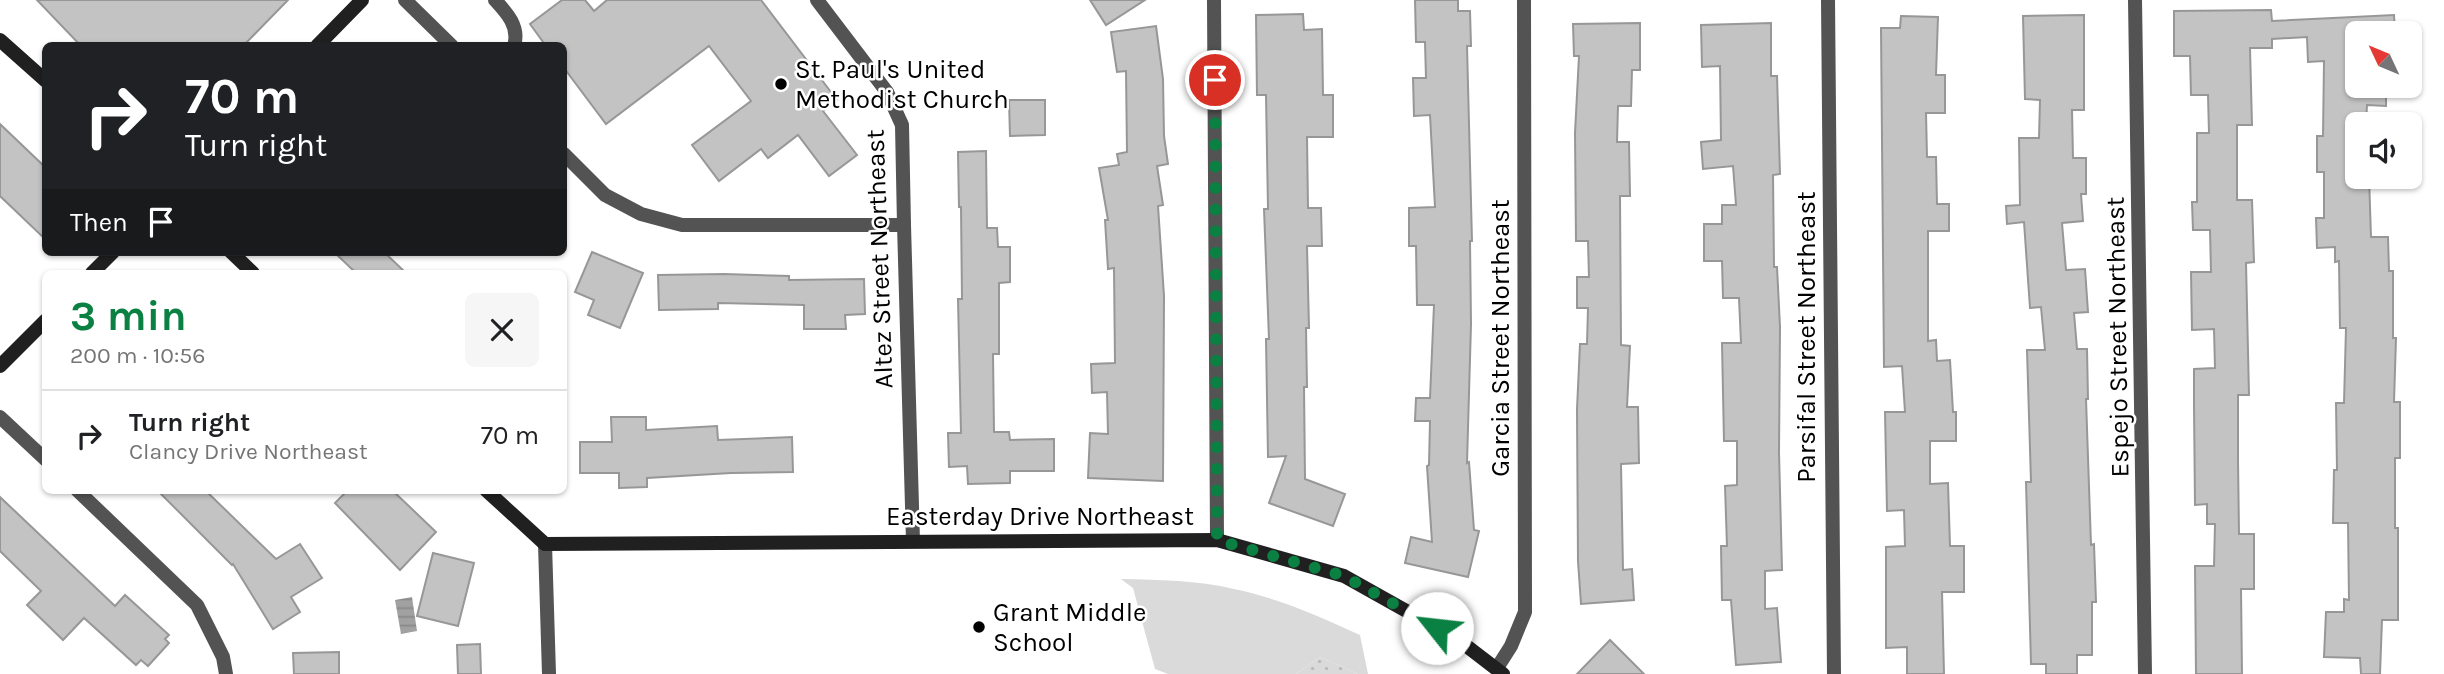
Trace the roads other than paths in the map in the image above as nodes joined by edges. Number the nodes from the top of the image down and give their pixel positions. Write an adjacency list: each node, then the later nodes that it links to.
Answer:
1 (362, 0): 10 (street)
2 (405, 0): 11 (street)
3 (495, 0): 12 (street)
4 (817, 0): 15 (street, Altez Street Northeast)
5 (1214, 0): 26 (street)
6 (1524, 0): 29 (street, Garcia Street Northeast)
7 (1828, 0): 32 (street, Parsifal Street Northeast)
8 (2135, 0): 33 (street, Espejo Street Northeast)
9 (0, 40): 13 (street)
10 (321, 42)
11 (448, 42)
12 (516, 42)
13 (42, 77)
14 (567, 158): 15 (street)
15 (904, 225): 27 (street, Altez Street Northeast)
16 (109, 256): 18 (street)
17 (235, 256): 19 (street)
18 (96, 270)
19 (250, 270)
20 (42, 324): 21 (street)
21 (0, 366)
22 (0, 417): 23 (street)
23 (42, 456)
24 (81, 494): 30 (street)
25 (490, 494): 28 (street)
26 (1217, 540): 27 (street, Easterday Drive Northeast); 29 (street, Easterday Drive Northeast)
27 (913, 541): 28 (street, Easterday Drive Northeast)
28 (545, 544): 31 (street)
29 (1500, 671)
30 (226, 674)
31 (549, 674)
32 (1834, 674)
33 (2145, 674)

